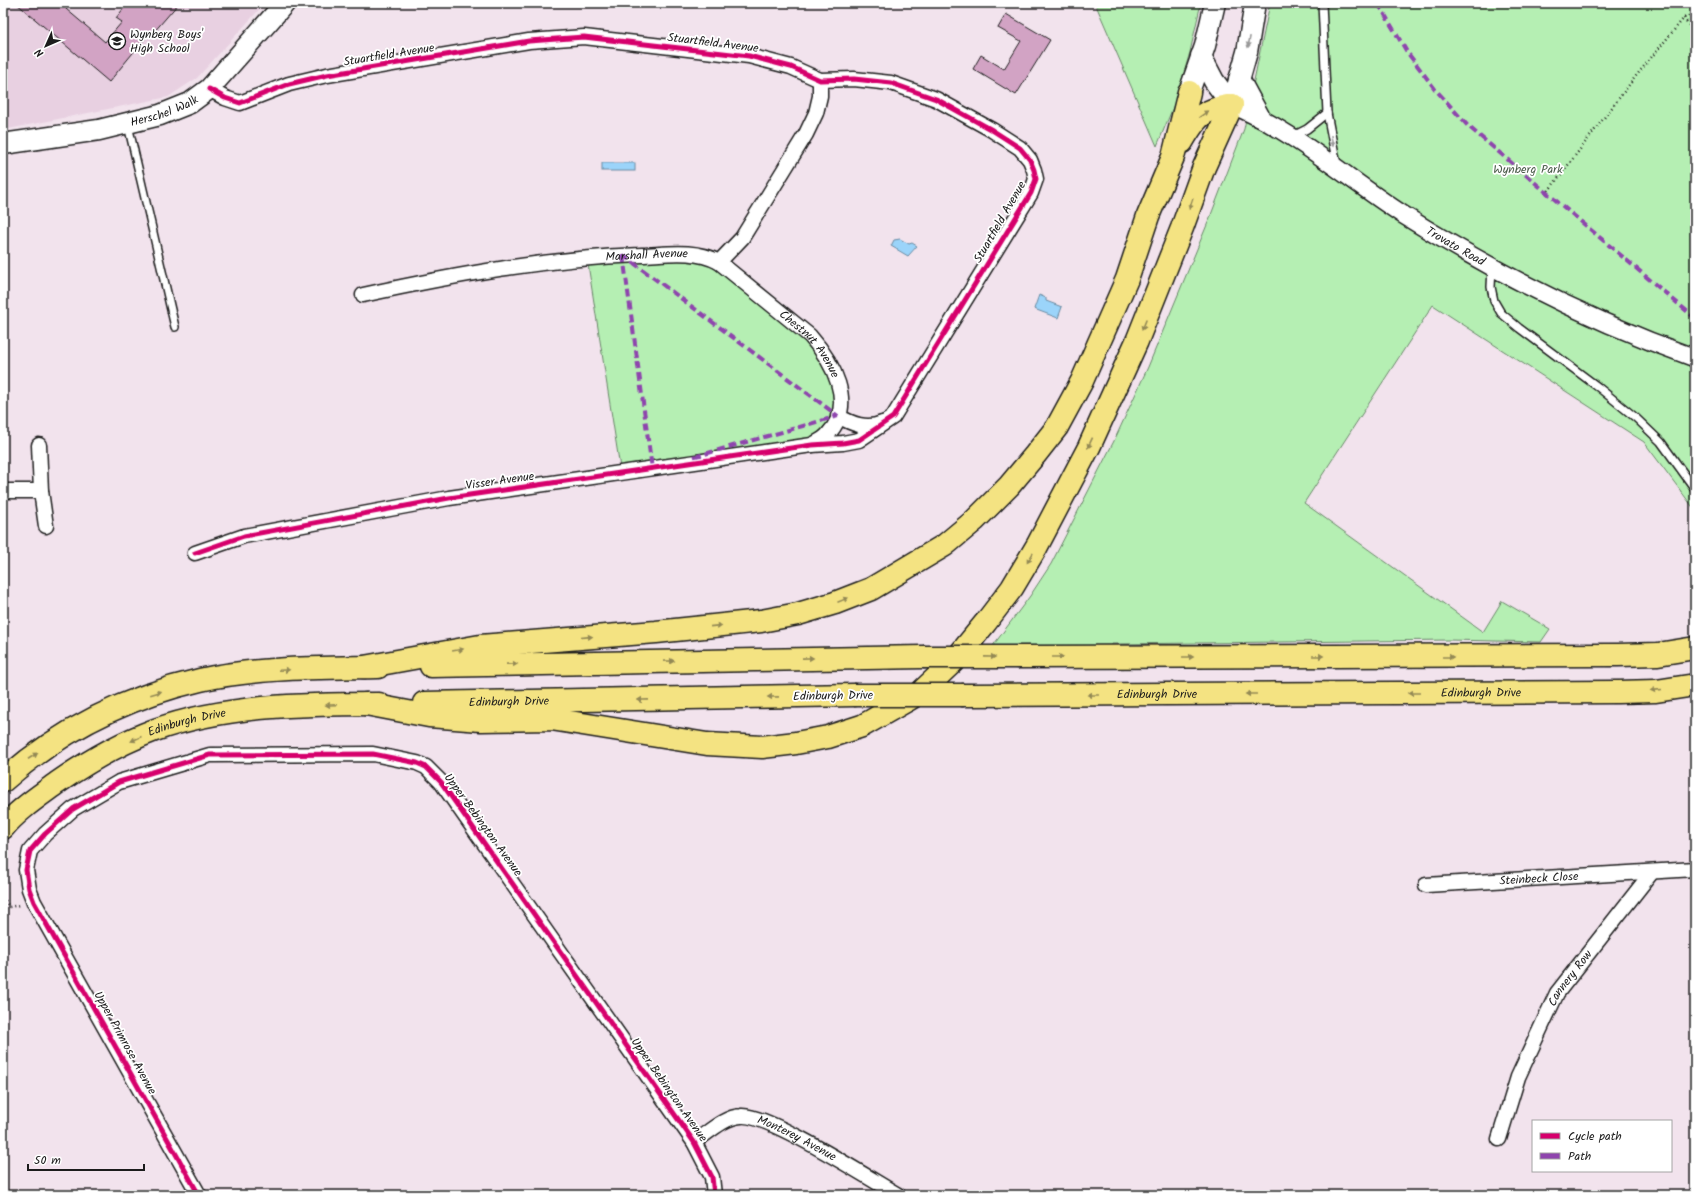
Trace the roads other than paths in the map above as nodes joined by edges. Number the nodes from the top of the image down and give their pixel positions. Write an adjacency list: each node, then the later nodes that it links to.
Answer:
1 (285, 3): 8 (main road, Herschel Walk)
2 (1215, 3): 5 (main road)
3 (1255, 3): 6 (main road, one-way to 6)
4 (1322, 3): 11 (lane)
5 (1201, 56): 9 (main road); 10 (main road)
6 (1239, 79): 10 (main road); 12 (main road)
7 (820, 80): 8 (street, Stuartfield Avenue); 18 (street); 24 (street, Stuartfield Avenue)
8 (209, 88): 13 (main road, Herschel Walk)
9 (1189, 92): 16 (highway)
10 (1232, 104): 12 (street, Trovato Road); 16 (highway, one-way to 10); 35 (highway, one-way to 35)
11 (1327, 113): 14 (lane); 17 (lane, one-way to 17)
12 (1259, 116): 14 (street, Trovato Road)
13 (128, 123): 15 (main road, Herschel Walk); 21 (lane)
14 (1291, 137): 17 (street, Trovato Road)
15 (3, 144)
16 (1173, 157): 33 (highway, one-way to 16)
17 (1338, 169): 19 (street, Trovato Road)
18 (718, 262): 20 (street, Marshall Avenue); 23 (street, Chestnut Avenue)
19 (1492, 268): 22 (street, Trovato Road); 27 (lane)
20 (363, 295)
21 (175, 328)
22 (1695, 358)
23 (838, 416): 24 (street); 26 (street, Chestnut Avenue)
24 (893, 417): 26 (street, Stuartfield Avenue)
25 (39, 445): 29 (street)
26 (812, 445): 31 (street, Visser Avenue)
27 (1695, 489)
28 (3, 491): 29 (street)
29 (41, 491): 30 (street)
30 (46, 526)
31 (196, 553)
32 (1695, 648): 33 (highway, one-way to 32, bridge)
33 (364, 667): 36 (highway, one-way to 33)
34 (1695, 685): 35 (highway, Edinburgh Drive, one-way to 35, bridge)
35 (366, 704): 37 (highway, Edinburgh Drive, one-way to 37)
36 (3, 781)
37 (3, 828)
38 (1695, 869): 39 (street)
39 (1652, 872): 40 (street, Steinbeck Close); 42 (street, Cannery Row)
40 (1426, 885)
41 (34, 902): 43 (street, Upper Bebington Avenue); 44 (street, Upper Primrose Avenue)
42 (1499, 1139)
43 (694, 1142): 45 (street, Upper Bebington Avenue); 46 (street, Monterey Avenue)
44 (199, 1195)
45 (714, 1195)
46 (898, 1195)

